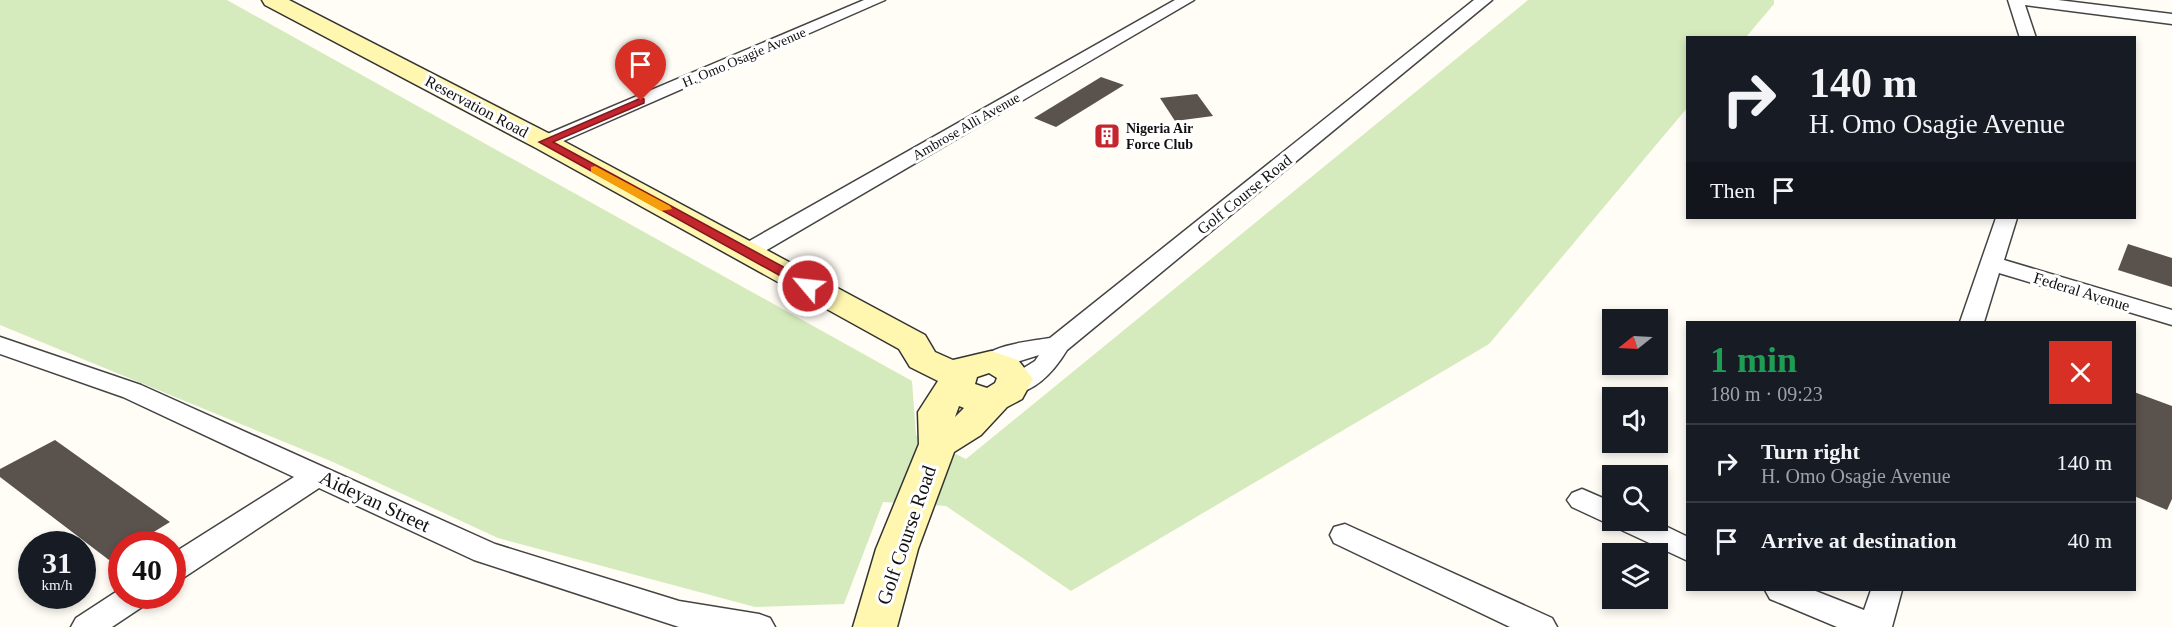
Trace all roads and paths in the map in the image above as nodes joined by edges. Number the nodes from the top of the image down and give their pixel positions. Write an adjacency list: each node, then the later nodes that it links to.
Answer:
1 (273, 0): 9 (street, Reservation Road)
2 (877, 0): 9 (street, H. Omo Osagie Avenue)
3 (1186, 0): 11 (street, Ambrose Alli Avenue)
4 (1484, 0): 16 (street, Golf Course Road)
5 (2016, 0): 8 (street)
6 (2021, 0): 7 (street)
7 (2172, 19)
8 (2027, 36)
9 (545, 142): 11 (street, Reservation Road)
10 (2006, 219): 12 (street)
11 (746, 253): 16 (street, Reservation Road)
12 (1993, 264): 13 (street, Federal Avenue); 14 (street)
13 (2172, 318)
14 (1972, 321)
15 (0, 345): 17 (street, Aideyan Street)
16 (982, 378): 29 (street, Golf Course Road)
17 (318, 475): 23 (street); 28 (street, Aideyan Street)
18 (1582, 500): 19 (street)
19 (1602, 509)
20 (1648, 531): 22 (street)
21 (1346, 535): 30 (street)
22 (1686, 549)
23 (186, 561)
24 (1783, 591): 31 (street)
25 (1886, 591): 32 (street)
26 (114, 609): 27 (street)
27 (87, 627)
28 (759, 627)
29 (876, 627)
30 (1541, 627)
31 (1871, 627)
32 (1876, 627)

